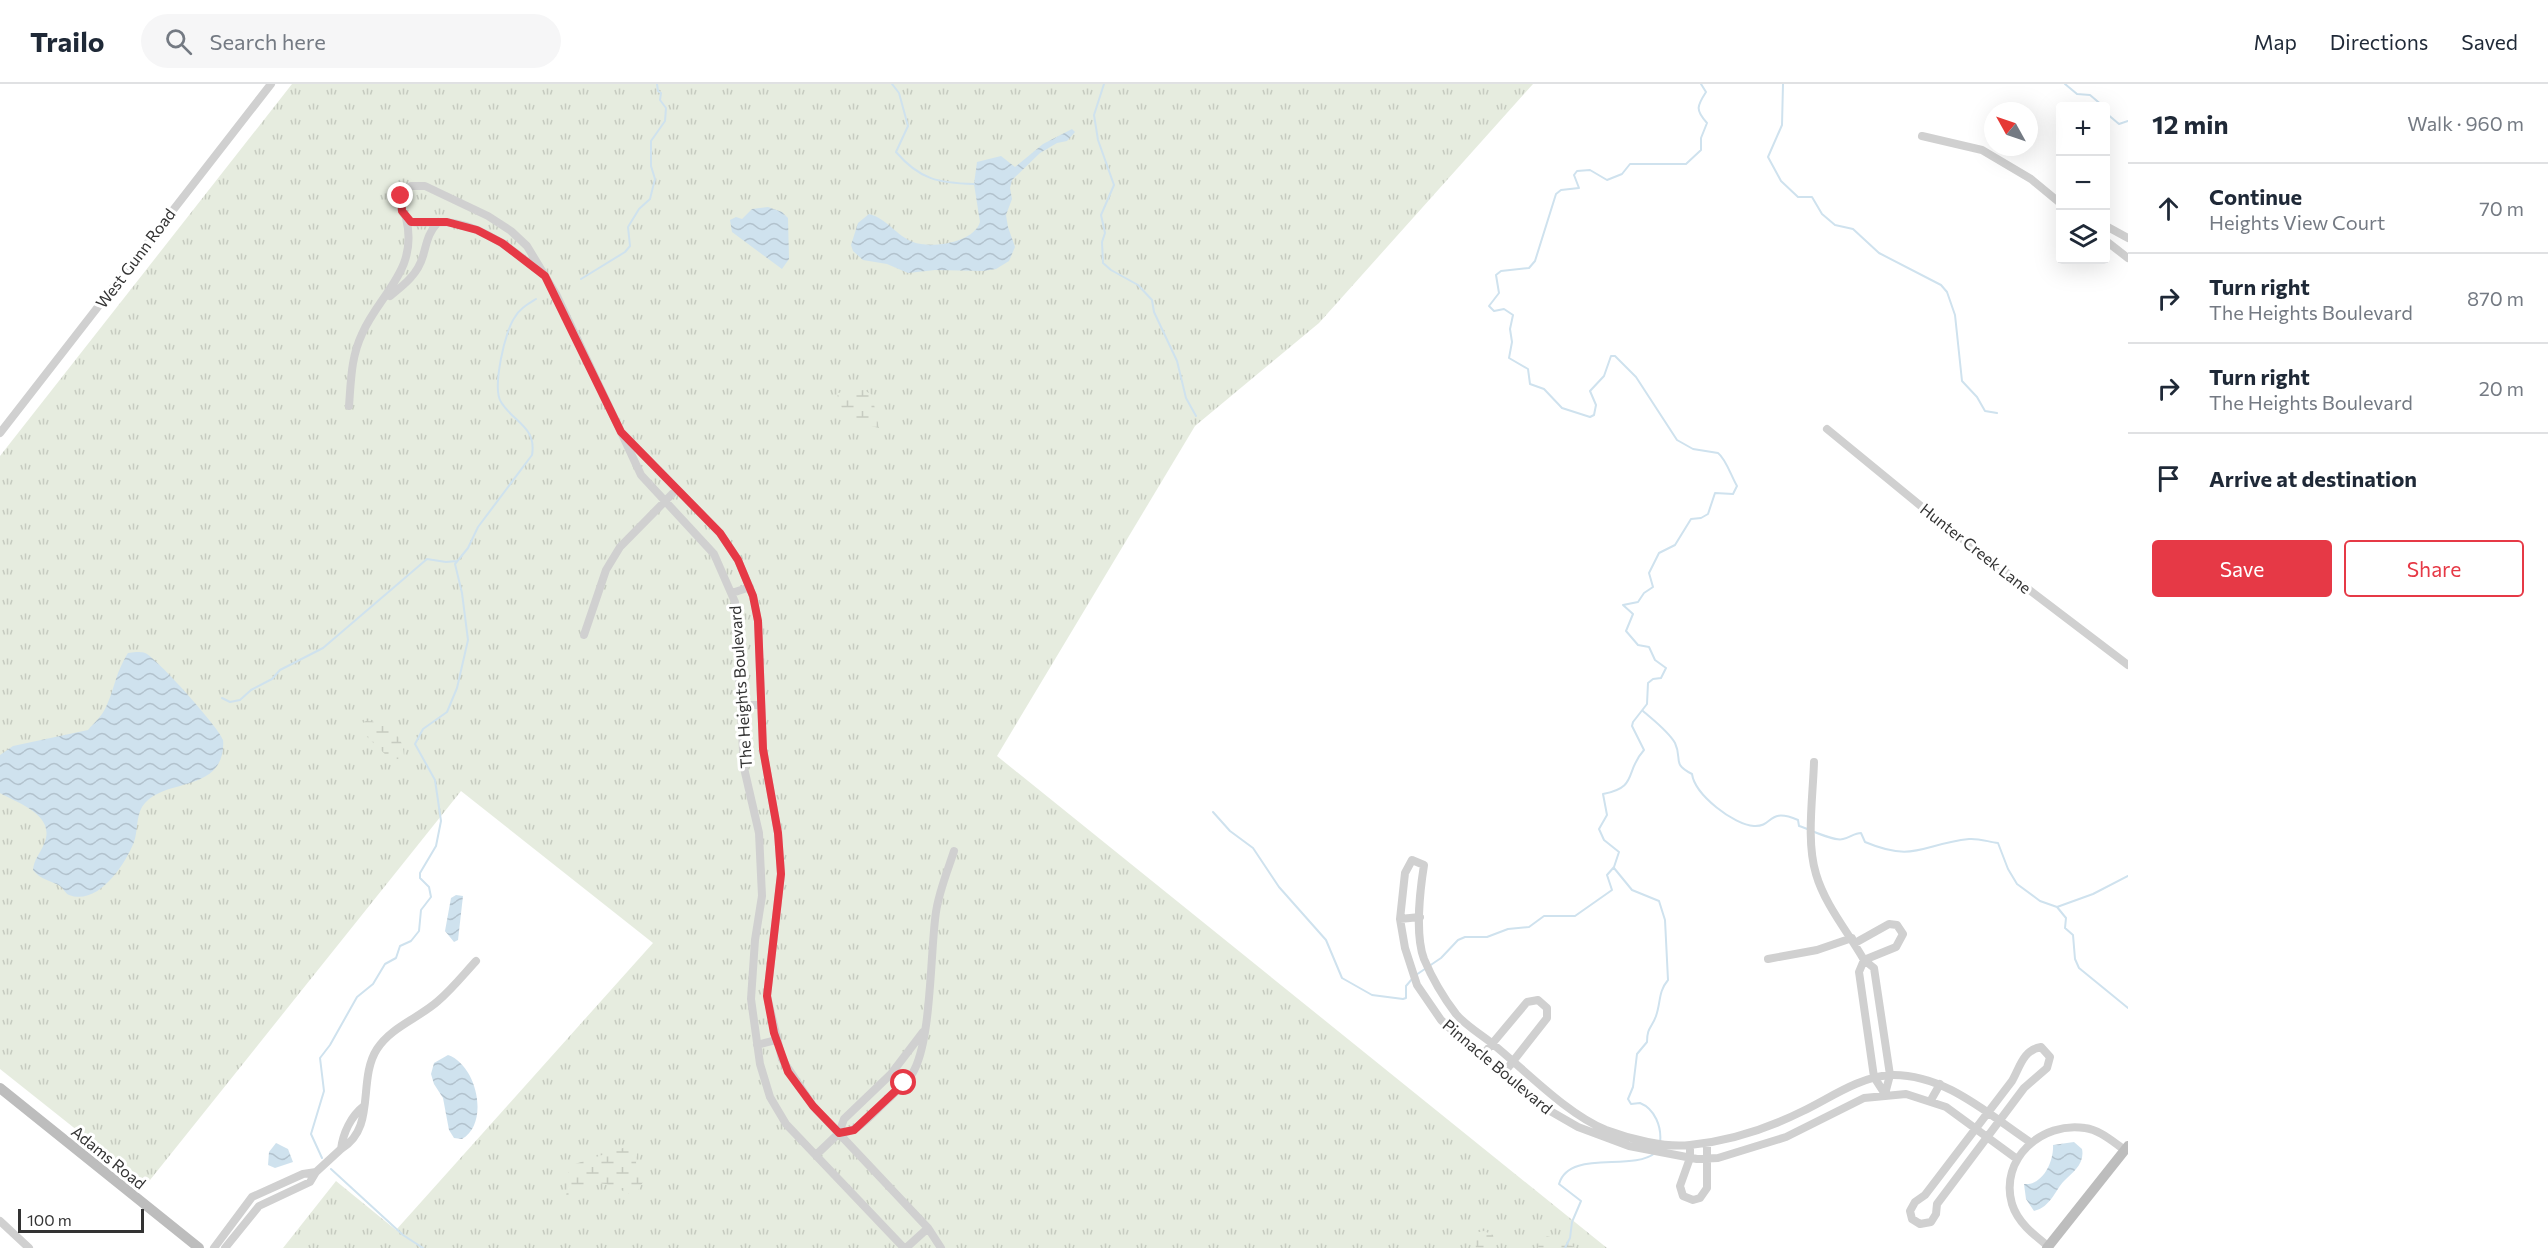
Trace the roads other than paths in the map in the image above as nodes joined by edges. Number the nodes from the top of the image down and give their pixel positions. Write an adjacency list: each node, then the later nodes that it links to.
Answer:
1 (271, 84): 15 (street, West Gunn Road)
2 (1922, 136): 3 (street)
3 (2056, 199)
4 (406, 218): 5 (street, The Heights Boulevard); 10 (street, The Heights Boulevard); 11 (street)
5 (438, 222): 10 (street, The Heights Boulevard); 11 (street)
6 (2110, 228): 7 (street)
7 (2128, 238)
8 (2110, 244): 9 (street)
9 (2128, 258)
10 (545, 276): 14 (street, The Heights Boulevard)
11 (386, 298): 12 (street)
12 (349, 406)
13 (1827, 429): 21 (street, Hunter Creek Lane)
14 (621, 432): 16 (street, The Heights Boulevard); 17 (street, The Heights Boulevard)
15 (0, 433)
16 (677, 489): 17 (street); 18 (street, The Heights Boulevard)
17 (665, 500): 19 (street, The Heights Boulevard); 20 (street)
18 (750, 587): 19 (street); 23 (street, The Heights Boulevard)
19 (732, 593): 22 (street, The Heights Boulevard)
20 (584, 635)
21 (2128, 665)
22 (741, 705): 23 (street); 26 (street, The Heights Boulevard)
23 (761, 705): 27 (street, The Heights Boulevard)
24 (1814, 762): 30 (street)
25 (954, 850): 36 (street)
26 (762, 888): 27 (street); 39 (street, The Heights Boulevard)
27 (779, 888): 37 (street, The Heights Boulevard)
28 (1420, 917): 29 (street); 29 (street, Pinnacle Boulevard); 34 (street, Pinnacle Boulevard)
29 (1400, 919): 35 (street, Pinnacle Boulevard)
30 (1853, 940): 31 (street); 32 (street); 32 (street)
31 (1768, 959)
32 (1864, 960): 43 (street); 44 (street)
33 (476, 961): 67 (street)
34 (1447, 1000): 35 (street); 38 (street, Pinnacle Boulevard)
35 (1435, 1011): 40 (street, Pinnacle Boulevard)
36 (923, 1032): 56 (street); 56 (street)
37 (776, 1040): 39 (street); 56 (street, The Heights Boulevard)
38 (1492, 1043): 40 (street); 41 (street, Pinnacle Boulevard); 41 (street)
39 (757, 1045): 63 (street, The Heights Boulevard)
40 (1481, 1057): 42 (street, Pinnacle Boulevard)
41 (1513, 1061): 42 (street); 58 (street, Pinnacle Boulevard)
42 (1503, 1074): 58 (street, Pinnacle Boulevard)
43 (1890, 1076): 44 (street, Pinnacle Boulevard); 45 (street, Pinnacle Boulevard); 48 (street)
44 (1874, 1077): 48 (street); 52 (street, Pinnacle Boulevard)
45 (1940, 1084): 50 (street); 51 (street, Pinnacle Boulevard)
46 (2008, 1086): 49 (street); 49 (street); 51 (street)
47 (0, 1088): 74 (main road, Adams Road)
48 (1885, 1094): 50 (street, Pinnacle Boulevard); 54 (street, Pinnacle Boulevard)
49 (2019, 1095): 53 (street)
50 (1931, 1100): 55 (street, Pinnacle Boulevard)
51 (1987, 1113): 53 (street, Pinnacle Boulevard); 55 (street)
52 (1797, 1114): 54 (street); 60 (street, Pinnacle Boulevard)
53 (2000, 1122): 57 (street); 59 (street, Pinnacle Boulevard)
54 (1804, 1128): 65 (street, Pinnacle Boulevard)
55 (1975, 1128): 57 (street, Pinnacle Boulevard); 57 (street)
56 (839, 1133): 63 (street); 71 (street, The Heights Boulevard)
57 (1987, 1138): 66 (street, Pinnacle Boulevard)
58 (1623, 1139): 61 (street, Pinnacle Boulevard); 64 (street, Pinnacle Boulevard)
59 (2030, 1142): 62 (street); 66 (street)
60 (1707, 1143): 61 (street, Pinnacle Boulevard); 65 (street)
61 (1690, 1145): 64 (street)
62 (2127, 1148): 72 (main road)
63 (816, 1155): 77 (street, The Heights Boulevard)
64 (1690, 1158): 65 (street, Pinnacle Boulevard); 65 (street)
65 (1708, 1158)
66 (2017, 1159): 72 (street)
67 (316, 1172): 68 (street); 69 (street)
68 (259, 1193): 69 (street); 75 (street)
69 (266, 1203): 76 (street)
70 (0, 1221): 73 (street)
71 (928, 1228): 77 (street); 78 (street, The Heights Boulevard)
72 (2048, 1247)
73 (29, 1248)
74 (199, 1248)
75 (214, 1248)
76 (225, 1248)
77 (905, 1248)
78 (942, 1248)

